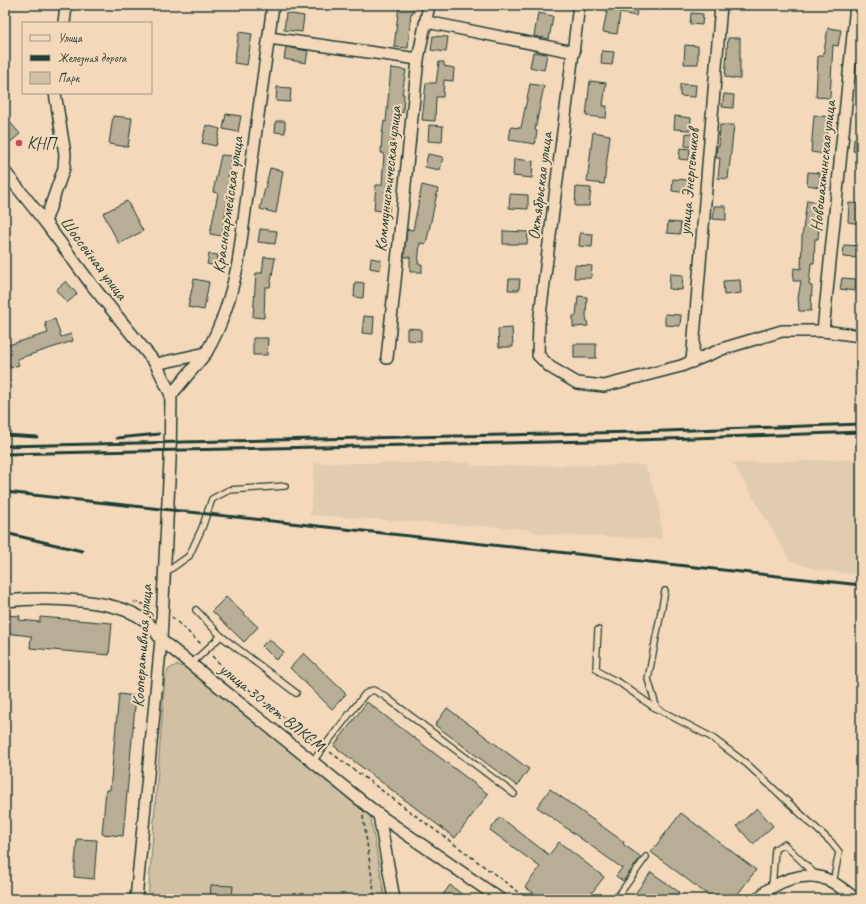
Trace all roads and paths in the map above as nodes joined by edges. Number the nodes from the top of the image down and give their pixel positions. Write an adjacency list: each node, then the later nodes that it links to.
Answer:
1 (66, 5): 7 (street)
2 (273, 5): 9 (street, Красноармейская улица)
3 (429, 5): 8 (street, Коммунистическая улица)
4 (579, 5): 10 (street, Октябрьская улица)
5 (721, 5): 19 (street, улица Энергетиков)
6 (856, 5): 15 (street, Новошахтинская улица)
7 (64, 22)
8 (427, 22): 10 (street); 11 (street, Коммунистическая улица)
9 (269, 38): 11 (street); 17 (street, Красноармейская улица)
10 (574, 52): 19 (street, Октябрьская улица)
11 (418, 59): 18 (street, Коммунистическая улица)
12 (55, 94): 14 (street)
13 (5, 172): 14 (street, Шоссейная улица)
14 (45, 222): 20 (street, Шоссейная улица)
15 (822, 331): 16 (street); 19 (street)
16 (861, 336)
17 (206, 352): 20 (street); 21 (street)
18 (387, 358)
19 (692, 362)
20 (156, 364): 21 (street, Кооперативная улица)
21 (171, 395): 23 (street, Кооперативная улица)
22 (284, 486): 23 (lane)
23 (164, 573): 27 (street, Кооперативная улица)
24 (665, 591): 37 (lane)
25 (5, 601): 31 (street, улица 30 лет ВЛКСМ)
26 (128, 601): 27 (path)
27 (163, 608): 31 (street, Кооперативная улица); 32 (path)
28 (196, 610): 30 (lane)
29 (598, 630): 37 (lane)
30 (221, 636): 32 (lane); 36 (lane)
31 (161, 640): 33 (street, улица 30 лет ВЛКСМ); 47 (street, Кооперативная улица)
32 (206, 650): 33 (lane); 34 (path)
33 (191, 664): 35 (street, улица 30 лет ВЛКСМ)
34 (224, 667): 35 (path); 38 (path)
35 (213, 681): 39 (street, улица 30 лет ВЛКСМ)
36 (296, 693)
37 (657, 709): 45 (lane)
38 (324, 748): 39 (lane); 40 (lane); 51 (path)
39 (313, 761): 42 (street, улица 30 лет ВЛКСМ)
40 (514, 794)
41 (363, 810): 48 (path)
42 (380, 815): 49 (street); 50 (street, улица 30 лет ВЛКСМ)
43 (646, 857): 52 (lane)
44 (819, 877): 45 (street); 46 (street); 46 (lane)
45 (833, 883): 54 (street)
46 (772, 888): 53 (street)
47 (136, 899)
48 (375, 899)
49 (394, 899)
50 (500, 899)
51 (528, 899)
52 (616, 899)
53 (758, 899)
54 (856, 899)

